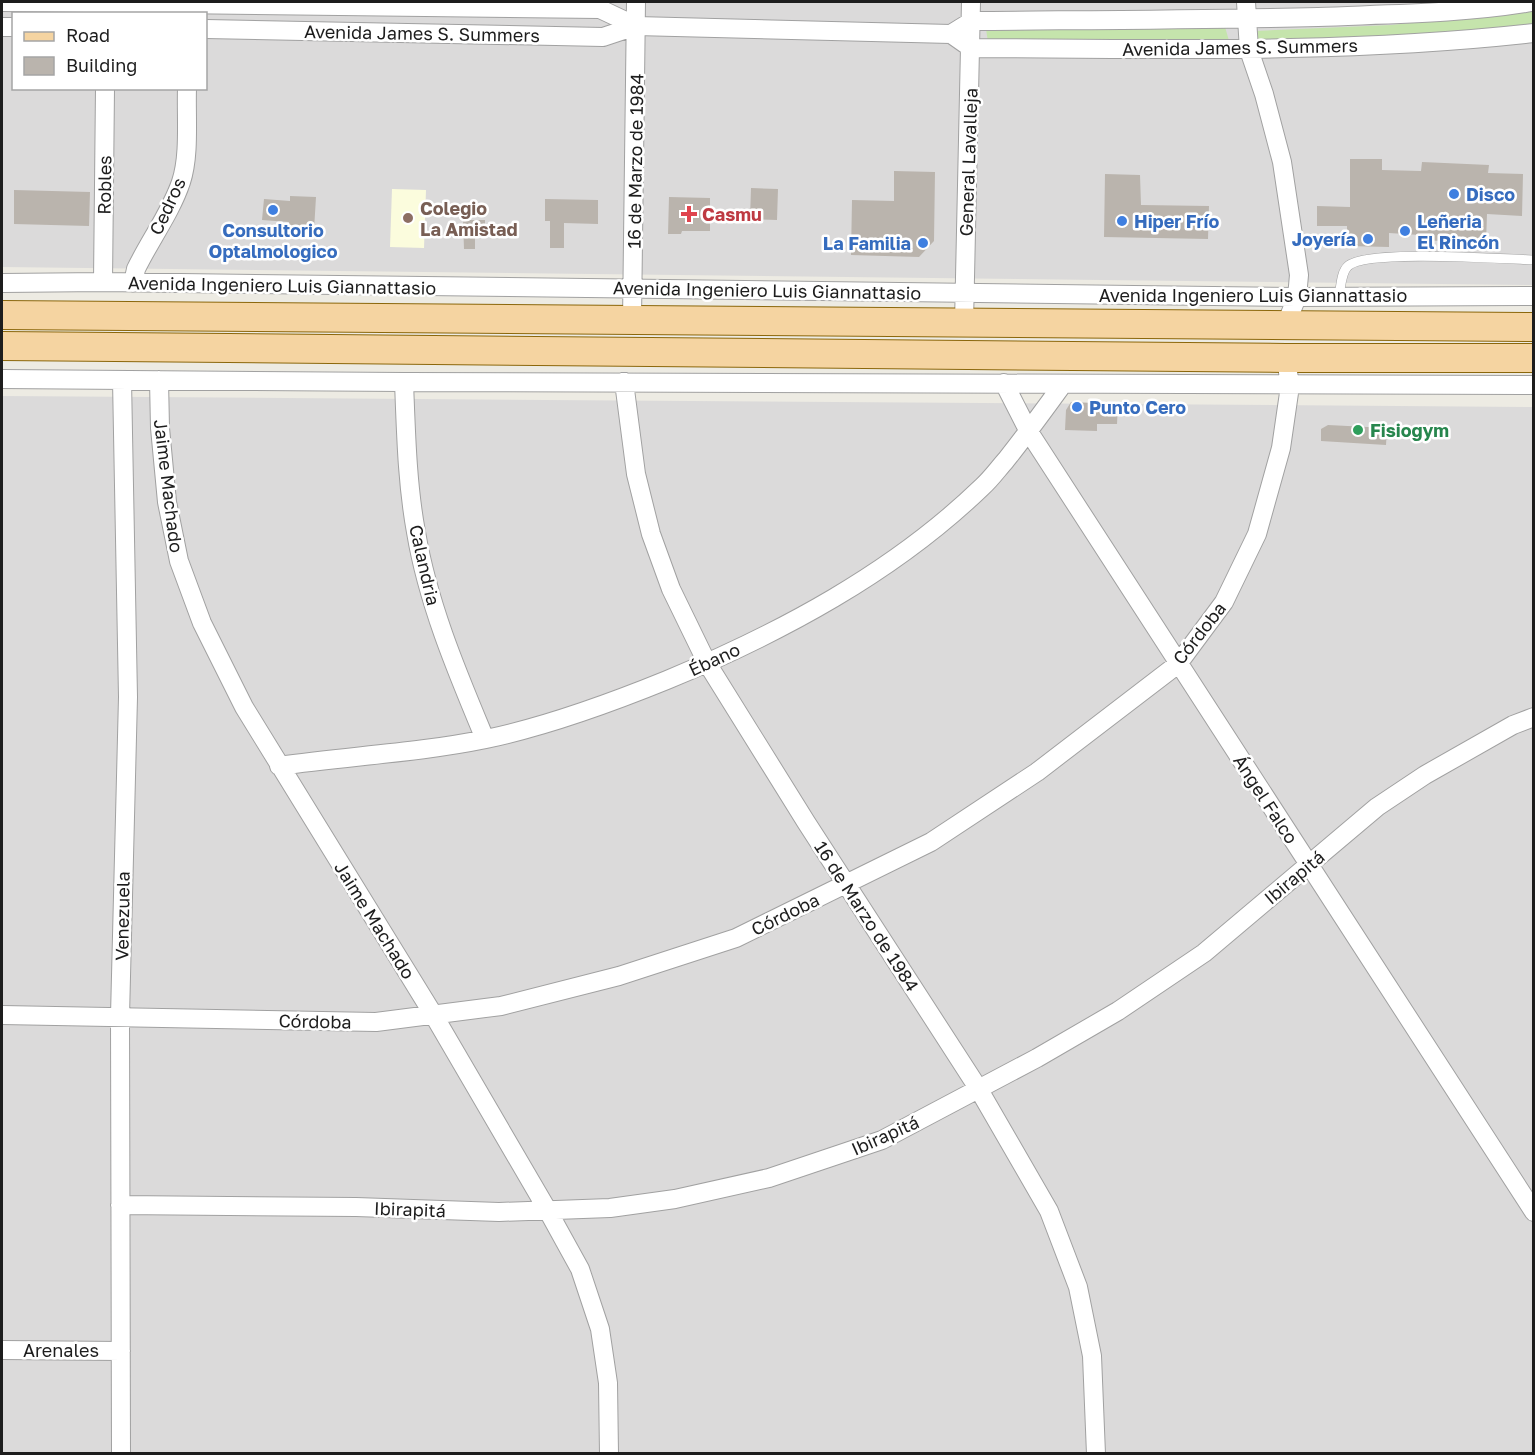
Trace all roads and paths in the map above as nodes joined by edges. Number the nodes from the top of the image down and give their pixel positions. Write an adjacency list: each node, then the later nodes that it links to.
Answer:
1 (2, 2): 2 (street, Avenida James S. Summers)
2 (129, 2): 6 (street, Avenida James S. Summers)
3 (636, 2): 9 (street, 16 de Marzo de 1984)
4 (971, 2): 8 (street, General Lavalleja)
5 (1532, 2): 7 (street, Avenida James S. Summers)
6 (186, 9): 9 (street, Avenida James S. Summers)
7 (1246, 10): 8 (street, Avenida James S. Summers); 14 (street)
8 (972, 21): 12 (street); 13 (street, General Lavalleja)
9 (636, 27): 10 (street, Avenida James S. Summers); 12 (street, Avenida James S. Summers); 21 (street, 16 de Marzo de 1984)
10 (207, 29)
11 (1533, 33): 14 (street, Avenida James S. Summers)
12 (951, 34): 13 (street)
13 (972, 48): 14 (street, Avenida James S. Summers); 22 (street, General Lavalleja)
14 (1249, 50): 25 (street)
15 (105, 90): 18 (street, Robles)
16 (187, 90): 20 (street, Cedros)
17 (1533, 260): 23 (lane)
18 (103, 282): 19 (street, Avenida Ingeniero Luis Giannattasio); 20 (street, Avenida Ingeniero Luis Giannattasio)
19 (2, 283)
20 (133, 283): 21 (street, Avenida Ingeniero Luis Giannattasio)
21 (633, 288): 22 (street, Avenida Ingeniero Luis Giannattasio); 27 (street, 16 de Marzo de 1984)
22 (963, 293): 25 (street, Avenida Ingeniero Luis Giannattasio); 28 (street, General Lavalleja)
23 (1339, 296): 24 (street, Avenida Ingeniero Luis Giannattasio); 25 (street, Avenida Ingeniero Luis Giannattasio)
24 (1533, 296)
25 (1297, 297): 29 (street)
26 (2, 315): 27 (main road, Avenida Ingeniero Luis Giannattasio)
27 (632, 320): 28 (main road, Avenida Ingeniero Luis Giannattasio)
28 (964, 323): 29 (main road, Avenida Ingeniero Luis Giannattasio)
29 (1286, 324): 30 (main road, Avenida Ingeniero Luis Giannattasio)
30 (1533, 327)
31 (2, 346): 33 (main road)
32 (1533, 358): 33 (main road)
33 (1288, 372): 40 (street); 41 (street); 44 (street, Córdoba)
34 (2, 378): 35 (street)
35 (122, 380): 36 (street); 52 (street, Venezuela)
36 (159, 380): 37 (street); 47 (street, Jaime Machado)
37 (404, 382): 38 (street); 46 (street, Calandria)
38 (624, 382): 39 (street); 43 (street, 16 de Marzo de 1984)
39 (1004, 383): 40 (street); 42 (street, Ángel Falco)
40 (1063, 384): 42 (street, Ébano)
41 (1533, 385)
42 (1029, 432): 43 (street, Ébano); 44 (street, Ángel Falco)
43 (707, 663): 46 (street, Ébano); 49 (street, 16 de Marzo de 1984)
44 (1178, 664): 48 (street, Ángel Falco); 49 (street, Córdoba)
45 (1533, 717): 48 (street, Ibirapitá)
46 (485, 739): 47 (street, Ébano)
47 (279, 766): 50 (street, Jaime Machado)
48 (1309, 865): 53 (street, Ibirapitá); 56 (street, Ángel Falco)
49 (847, 885): 50 (street, Córdoba); 53 (street, 16 de Marzo de 1984)
50 (433, 1014): 52 (street, Córdoba); 55 (street, Jaime Machado)
51 (2, 1015): 52 (street, Córdoba)
52 (120, 1016): 54 (street, Venezuela)
53 (978, 1088): 55 (street, Ibirapitá); 61 (street, 16 de Marzo de 1984)
54 (120, 1205): 55 (street, Ibirapitá); 58 (street, Venezuela)
55 (548, 1211): 60 (street, Jaime Machado)
56 (1533, 1212)
57 (2, 1350): 58 (street, Arenales)
58 (121, 1351): 59 (street, Venezuela)
59 (121, 1454)
60 (609, 1454)
61 (1096, 1454)

